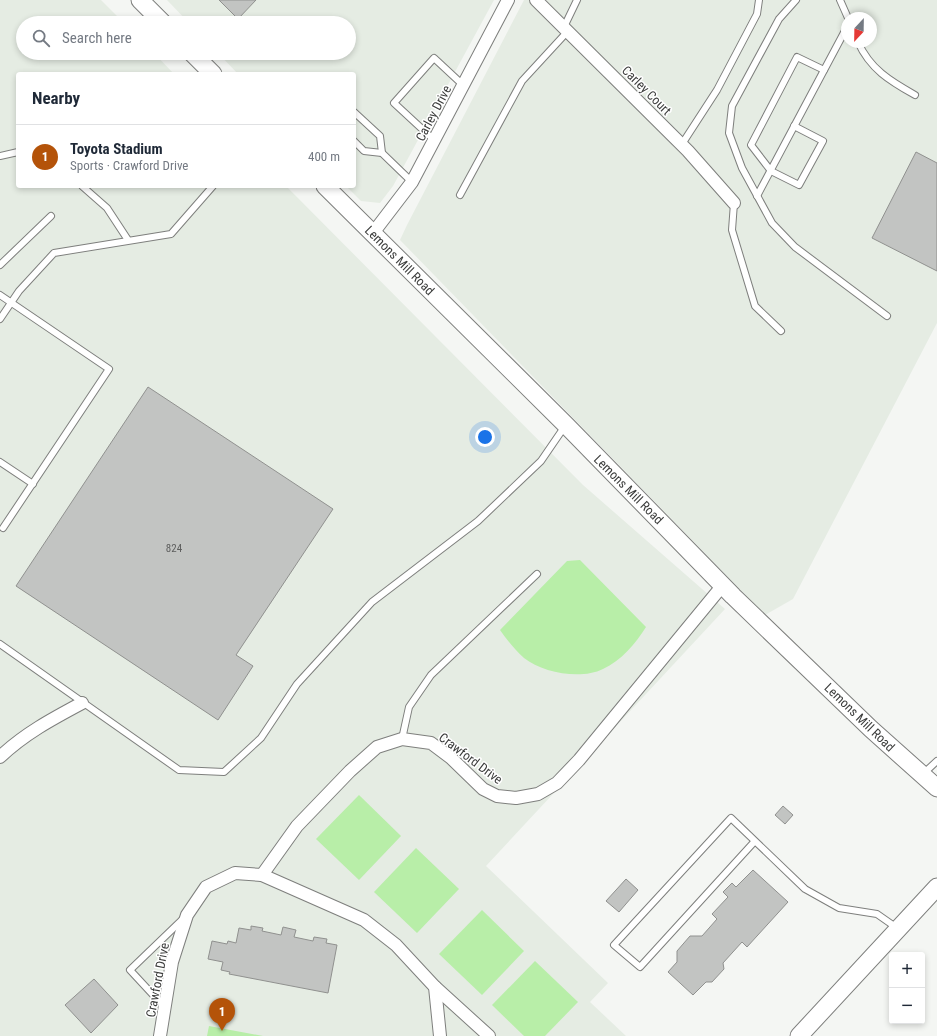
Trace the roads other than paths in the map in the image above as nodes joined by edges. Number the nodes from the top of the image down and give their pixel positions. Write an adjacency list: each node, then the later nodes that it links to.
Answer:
1 (140, 0): 9 (street)
2 (508, 0): 16 (street, Carley Drive)
3 (536, 0): 10 (street, Carley Court)
4 (577, 0): 10 (lane)
5 (759, 0): 22 (lane)
6 (796, 0): 32 (lane)
7 (840, 0): 8 (lane)
8 (845, 12)
9 (156, 16)
10 (566, 29): 22 (street, Carley Court); 31 (lane)
11 (841, 38): 14 (lane)
12 (861, 48): 17 (lane)
13 (199, 60): 15 (street)
14 (824, 70): 19 (lane); 26 (lane)
15 (211, 72)
16 (463, 85): 20 (street, Carley Drive); 20 (lane)
17 (915, 95)
18 (356, 114): 24 (lane)
19 (794, 126): 26 (lane); 26 (lane)
20 (434, 140): 27 (street, Carley Drive)
21 (356, 143): 24 (lane)
22 (682, 144): 33 (street, Carley Court)
23 (16, 152): 25 (lane)
24 (382, 154): 27 (lane)
25 (0, 156)
26 (771, 171): 32 (lane)
27 (412, 182): 35 (street, Carley Drive)
28 (84, 188): 36 (lane)
29 (211, 188): 36 (lane)
30 (327, 188): 35 (street, Lemons Mill Road)
31 (460, 195)
32 (757, 196): 40 (lane)
33 (734, 203): 42 (lane)
34 (51, 216): 37 (lane)
35 (373, 233): 43 (street, Lemons Mill Road)
36 (128, 240): 39 (lane)
37 (0, 265)
38 (0, 295): 39 (lane)
39 (10, 303): 41 (lane); 45 (lane)
40 (887, 316)
41 (0, 318)
42 (781, 331)
43 (566, 425): 48 (street, Lemons Mill Road); 50 (lane)
44 (0, 462): 45 (lane)
45 (33, 484): 46 (lane)
46 (3, 528)
47 (537, 574): 51 (lane)
48 (723, 585): 51 (street, Crawford Drive); 54 (street, Lemons Mill Road)
49 (0, 644): 50 (lane)
50 (82, 703): 52 (street)
51 (402, 739): 57 (street, Crawford Drive)
52 (0, 757)
53 (937, 761): 54 (lane)
54 (923, 774): 55 (street, Lemons Mill Road)
55 (937, 788)
56 (755, 842): 56 (lane); 60 (lane)
57 (262, 875): 59 (street, Crawford Drive); 61 (street)
58 (937, 887): 60 (street)
59 (187, 915): 62 (street, Crawford Drive); 62 (lane)
60 (899, 929): 66 (street)
61 (435, 987): 64 (street); 65 (street)
62 (165, 1005): 63 (street, Crawford Drive)
63 (160, 1036)
64 (440, 1036)
65 (489, 1036)
66 (799, 1036)

